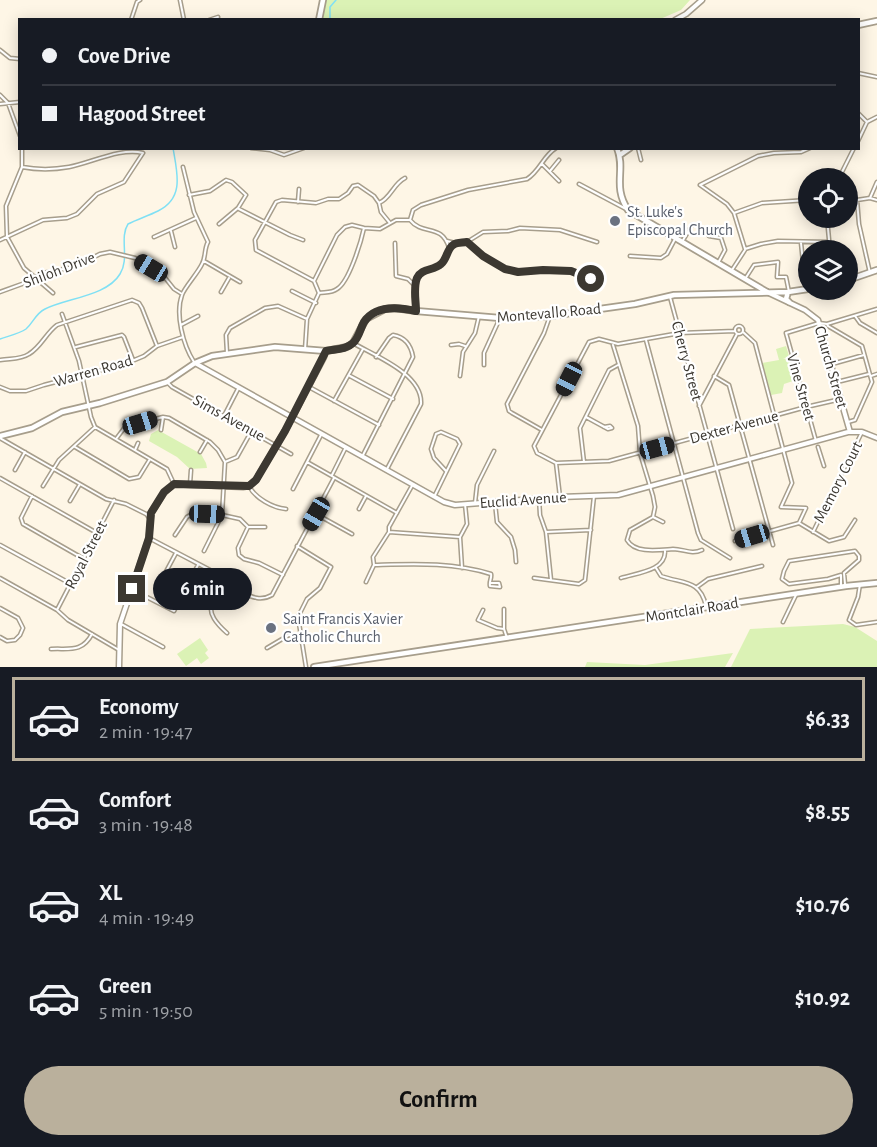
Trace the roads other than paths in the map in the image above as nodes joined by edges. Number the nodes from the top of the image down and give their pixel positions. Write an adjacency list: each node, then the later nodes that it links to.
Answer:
1 (140, 0): 6 (street)
2 (180, 0): 7 (street)
3 (323, 0): 9 (main road)
4 (702, 0): 10 (street)
5 (218, 17): 8 (street)
6 (132, 18)
7 (184, 18)
8 (215, 18)
9 (319, 18)
10 (679, 18)
11 (877, 21): 12 (main road)
12 (860, 25)
13 (0, 50): 14 (street)
14 (18, 59)
15 (860, 73): 16 (street)
16 (877, 77)
17 (0, 95): 19 (street)
18 (18, 102): 19 (street)
19 (8, 103): 20 (street); 24 (street)
20 (0, 104)
21 (860, 115): 23 (street)
22 (877, 117): 23 (street)
23 (867, 122): 25 (street)
24 (18, 130)
25 (860, 137)
26 (22, 150): 39 (street)
27 (270, 150): 28 (street)
28 (298, 150)
29 (554, 150): 38 (street)
30 (618, 150): 35 (main road)
31 (627, 150): 35 (main road)
32 (638, 150): 37 (street)
33 (806, 150): 58 (street)
34 (853, 150): 41 (street)
35 (620, 155): 56 (main road)
36 (559, 160): 42 (street)
37 (641, 160)
38 (542, 164): 42 (street); 60 (street)
39 (22, 167): 55 (street); 68 (street)
40 (183, 167): 48 (street)
41 (844, 168)
42 (550, 171): 44 (street)
43 (405, 177): 53 (street)
44 (559, 181)
45 (877, 182): 49 (street)
46 (579, 184): 56 (street)
47 (299, 189): 52 (street)
48 (189, 195): 57 (street); 59 (street)
49 (870, 198): 50 (street); 88 (street)
50 (877, 200)
51 (798, 201): 58 (street)
52 (298, 202): 53 (street); 61 (street)
53 (379, 203): 62 (street)
54 (0, 206): 55 (street)
55 (6, 206): 68 (street)
56 (623, 206): 70 (main road)
57 (238, 208): 61 (street); 63 (street)
58 (734, 213): 82 (street)
59 (196, 218): 66 (street); 84 (street)
60 (410, 220): 62 (street); 73 (street)
61 (264, 223): 72 (street); 94 (street)
62 (390, 223): 65 (street)
63 (219, 224)
64 (692, 225): 78 (street)
65 (364, 228): 94 (street); 105 (street)
66 (171, 231): 69 (street); 80 (street)
67 (709, 236): 85 (street)
68 (7, 237): 71 (street); 90 (street)
69 (154, 237)
70 (675, 239): 78 (main road); 83 (street)
71 (0, 240)
72 (303, 240)
73 (447, 241): 77 (street); 81 (street)
74 (467, 242): 75 (street); 77 (street); 92 (street)
75 (597, 242)
76 (395, 243): 97 (street)
77 (455, 243): 81 (street)
78 (682, 243): 85 (main road)
79 (798, 243): 82 (street)
80 (175, 247)
81 (449, 248): 97 (street)
82 (745, 249): 86 (street)
83 (630, 256)
84 (204, 261): 91 (street); 107 (street)
85 (717, 262): 86 (main road)
86 (732, 270): 93 (main road)
87 (877, 270): 88 (main road)
88 (870, 273): 89 (main road)
89 (858, 277)
90 (33, 278): 100 (street, Shiloh Drive); 104 (street); 107 (street, Shiloh Drive)
91 (230, 278): 95 (street); 101 (street)
92 (591, 279)
93 (745, 279): 96 (main road); 103 (street)
94 (314, 281): 105 (street)
95 (240, 282)
96 (755, 285): 102 (main road); 106 (main road)
97 (415, 286): 112 (street)
98 (798, 290): 103 (main road, Montevallo Road)
99 (292, 291): 110 (street)
100 (0, 292)
101 (221, 292)
102 (753, 292): 106 (main road, Montevallo Road); 108 (main road, Montevallo Road)
103 (789, 292): 106 (main road, Montevallo Road); 109 (main road)
104 (52, 293)
105 (319, 293): 110 (street)
106 (769, 293): 109 (street, Church Street)
107 (182, 294): 123 (street)
108 (670, 297): 116 (main road, Montevallo Road); 126 (street, Cherry Street)
109 (789, 302): 121 (street, Church Street)
110 (316, 303): 119 (street)
111 (877, 309): 117 (street)
112 (416, 311): 115 (main road, Montevallo Road); 130 (main road, Montevallo Road)
113 (62, 314): 120 (street)
114 (198, 316): 123 (street)
115 (479, 316): 118 (main road, Montevallo Road); 134 (street)
116 (550, 316): 118 (main road, Montevallo Road); 177 (street)
117 (855, 316): 122 (street); 127 (street)
118 (500, 318): 147 (street)
119 (307, 319): 137 (street); 139 (street)
120 (66, 322): 133 (street); 135 (street); 142 (street)
121 (819, 323): 122 (street); 145 (street, Church Street); 165 (street, Vine Street)
122 (827, 324): 140 (street)
123 (182, 325): 128 (street)
124 (736, 332): 125 (street); 125 (street); 126 (street); 154 (street)
125 (743, 332): 168 (street)
126 (680, 333): 129 (street); 164 (street, Cherry Street)
127 (877, 333)
128 (183, 337): 133 (street, Warren Road); 144 (street)
129 (646, 340): 131 (street); 188 (street)
130 (353, 343): 136 (street); 138 (main road)
131 (613, 344): 146 (street); 177 (street)
132 (451, 345): 134 (street)
133 (157, 346): 143 (street, Warren Road)
134 (465, 346): 153 (street)
135 (75, 347): 143 (street); 150 (street)
136 (363, 349): 141 (street); 151 (street)
137 (306, 350): 138 (main road); 139 (main road)
138 (326, 351): 159 (street)
139 (227, 353): 144 (main road)
140 (864, 355): 145 (street); 152 (street)
141 (376, 357): 148 (street); 148 (street)
142 (0, 360)
143 (133, 360): 150 (street, Warren Road)
144 (195, 363): 156 (main road); 158 (street, Euclid Avenue)
145 (832, 364): 155 (street, Church Street)
146 (618, 365): 170 (street); 198 (street)
147 (484, 366)
148 (405, 373): 160 (street); 212 (street)
149 (877, 374): 152 (street)
150 (83, 375): 157 (street, Warren Road); 163 (street)
151 (349, 375): 160 (street); 162 (street)
152 (870, 375): 155 (street); 171 (street)
153 (460, 376)
154 (714, 376): 164 (street); 173 (street)
155 (837, 381): 161 (street, Church Street)
156 (167, 382): 163 (main road); 166 (street, Sims Avenue)
157 (0, 387)
158 (239, 387): 166 (street); 167 (street, Euclid Avenue)
159 (309, 387): 162 (street); 167 (street)
160 (393, 399): 172 (street)
161 (841, 399): 165 (street, Dexter Avenue); 171 (street, Church Street)
162 (334, 401): 172 (street)
163 (88, 405): 175 (street); 183 (main road)
164 (699, 407): 182 (street, Cherry Street)
165 (806, 407): 168 (street, Dexter Avenue); 189 (street, Vine Street)
166 (224, 416): 178 (street, Sims Avenue)
167 (293, 416): 181 (street, Euclid Avenue); 190 (street)
168 (773, 416): 173 (street, Dexter Avenue); 194 (street)
169 (163, 417): 176 (street); 185 (street); 186 (street)
170 (586, 417): 174 (street); 205 (street)
171 (847, 423): 179 (street, Church Street)
172 (379, 425): 200 (street)
173 (740, 425): 182 (street, Dexter Avenue); 201 (street)
174 (604, 427)
175 (95, 428): 185 (street); 191 (street)
176 (161, 430)
177 (542, 430): 206 (street)
178 (251, 431): 190 (street, Sims Avenue); 203 (street)
179 (850, 432): 180 (street, Euclid Avenue); 189 (street, Euclid Avenue)
180 (862, 432): 184 (street, Euclid Avenue); 254 (street, Memory Court)
181 (322, 433): 192 (street, Euclid Avenue); 204 (street)
182 (706, 434): 188 (street, Dexter Avenue); 209 (street, Cherry Street)
183 (0, 437): 196 (street)
184 (877, 438)
185 (116, 439): 193 (street)
186 (207, 440): 197 (street); 203 (street)
187 (138, 443): 193 (street)
188 (674, 443): 198 (street, Dexter Avenue); 215 (street)
189 (817, 444): 194 (street, Euclid Avenue); 207 (street, Vine Street)
190 (277, 445): 199 (street, Sims Avenue); 223 (street)
191 (75, 447): 202 (street); 208 (street)
192 (346, 447): 200 (street, Euclid Avenue); 214 (street)
193 (135, 450): 202 (street)
194 (783, 450): 201 (street, Euclid Avenue); 246 (street)
195 (494, 451): 234 (street)
196 (25, 452): 208 (street); 210 (street)
197 (200, 452)
198 (640, 452): 205 (street, Dexter Avenue); 224 (street)
199 (291, 453)
200 (363, 455): 212 (street, Euclid Avenue)
201 (749, 458): 209 (street, Euclid Avenue); 251 (street)
202 (150, 459): 218 (street)
203 (225, 462): 222 (street)
204 (307, 462): 214 (street); 225 (street)
205 (584, 462): 206 (street, Dexter Avenue)
206 (556, 463): 229 (street)
207 (824, 466)
208 (53, 467): 217 (street); 221 (street)
209 (716, 468): 215 (street, Euclid Avenue); 249 (street, Cherry Street)
210 (15, 470)
211 (191, 470): 219 (street)
212 (387, 470): 220 (street, Euclid Avenue)
213 (446, 471): 213 (street); 226 (street)
214 (333, 477): 228 (street); 240 (street)
215 (682, 477): 224 (street, Euclid Avenue); 268 (street)
216 (0, 478): 227 (street)
217 (80, 484): 232 (street); 233 (street)
218 (174, 484): 219 (street); 243 (street)
219 (190, 484): 222 (street)
220 (412, 484): 226 (street, Euclid Avenue); 239 (street)
221 (43, 486)
222 (225, 486): 223 (street); 241 (street)
223 (249, 486): 237 (street)
224 (649, 486): 230 (street, Euclid Avenue); 242 (street)
225 (293, 489)
226 (435, 495): 236 (street, Euclid Avenue)
227 (32, 496): 255 (street); 269 (street)
228 (366, 496): 238 (street); 239 (street)
229 (560, 496): 230 (street, Euclid Avenue); 231 (street, Euclid Avenue)
230 (594, 496): 250 (street)
231 (539, 498): 235 (street, Euclid Avenue); 253 (street)
232 (114, 500): 243 (street); 255 (street, Royal Street)
233 (70, 501)
234 (475, 503): 235 (street, Euclid Avenue); 236 (street, Euclid Avenue)
235 (495, 503): 270 (street)
236 (465, 504): 258 (street)
237 (286, 509)
238 (359, 509)
239 (397, 513): 252 (street)
240 (316, 514): 256 (street); 262 (street)
241 (222, 515): 247 (street); 257 (street); 264 (street)
242 (653, 517): 245 (street); 266 (street)
243 (150, 519): 259 (street)
244 (855, 520): 254 (street)
245 (663, 522)
246 (799, 523): 251 (street); 254 (street)
247 (248, 527): 248 (street); 278 (street)
248 (265, 527)
249 (733, 529)
250 (591, 530): 253 (street); 283 (street)
251 (769, 530): 260 (street); 263 (street)
252 (388, 532): 258 (street); 272 (street)
253 (546, 532): 283 (street)
254 (812, 532)
255 (97, 533): 269 (street, Royal Street)
256 (352, 534)
257 (175, 535)
258 (460, 537): 274 (street)
259 (149, 538): 267 (street); 291 (street)
260 (735, 541)
261 (0, 545): 287 (street)
262 (297, 546): 278 (street); 304 (street)
263 (773, 546)
264 (204, 550)
265 (702, 550): 266 (street)
266 (665, 551): 275 (street)
267 (176, 553): 271 (street); 282 (street)
268 (730, 558)
269 (84, 559): 287 (street, Royal Street)
270 (516, 562)
271 (198, 565): 276 (street); 291 (street)
272 (374, 565): 274 (street); 284 (street)
273 (762, 566): 290 (street)
274 (462, 568): 285 (street)
275 (656, 568): 281 (street); 290 (street)
276 (210, 570)
277 (843, 574): 277 (street); 289 (street)
278 (283, 575): 302 (street)
279 (0, 578): 296 (street)
280 (534, 578): 283 (street)
281 (621, 578)
282 (162, 579)
283 (551, 580)
284 (366, 582)
285 (490, 583)
286 (877, 583): 288 (main road, Montclair Road)
287 (71, 584): 296 (street, Royal Street)
288 (860, 584): 289 (main road, Montclair Road); 299 (street)
289 (844, 586): 292 (main road, Montclair Road)
290 (697, 587): 294 (street)
291 (132, 589): 300 (street)
292 (797, 593): 294 (main road, Montclair Road); 298 (street)
293 (0, 608): 305 (street)
294 (706, 608): 306 (main road, Montclair Road)
295 (504, 609): 301 (street)
296 (57, 610): 303 (street)
297 (483, 610): 301 (street)
298 (783, 622)
299 (877, 622)
300 (120, 624): 307 (street); 310 (street)
301 (504, 629): 306 (street)
302 (226, 633)
303 (92, 634): 309 (street); 310 (street)
304 (300, 636): 308 (street); 312 (street)
305 (0, 637)
306 (507, 638): 313 (main road, Montclair Road)
307 (163, 647)
308 (267, 648)
309 (51, 649)
310 (119, 650): 311 (street)
311 (119, 667)
312 (306, 667)
313 (314, 667)

